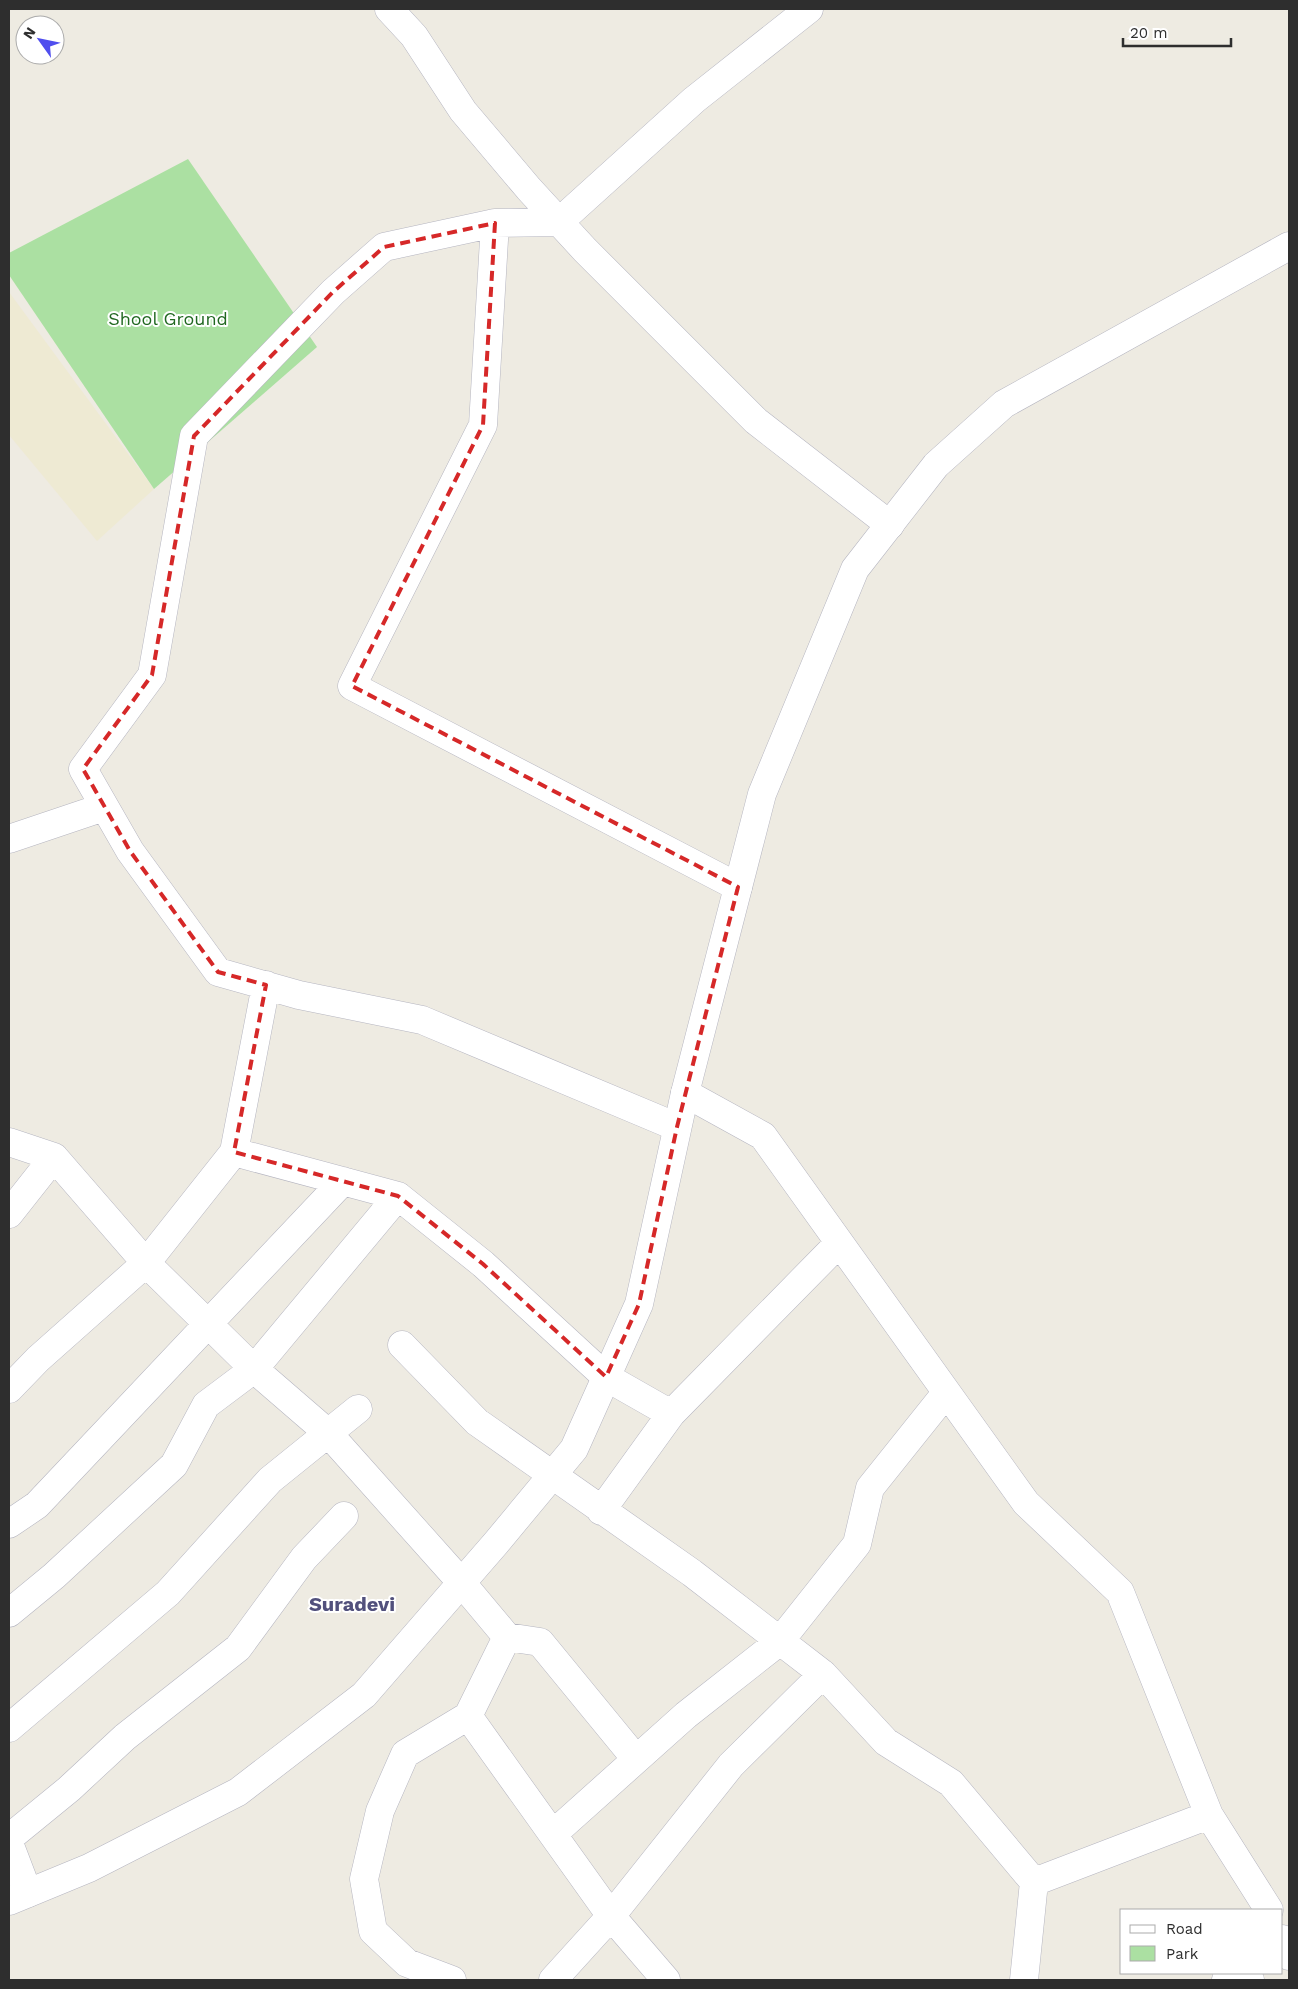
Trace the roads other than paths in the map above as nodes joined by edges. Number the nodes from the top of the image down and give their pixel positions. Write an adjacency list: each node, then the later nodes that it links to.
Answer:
1 (389, 9): 3 (street)
2 (809, 9): 3 (street)
3 (559, 222): 4 (street); 6 (street)
4 (495, 223): 7 (street); 9 (street)
5 (1289, 246): 6 (street)
6 (890, 525): 9 (street)
7 (104, 806): 8 (street); 10 (street)
8 (9, 839)
9 (738, 887): 11 (street)
10 (266, 986): 12 (street); 14 (street)
11 (686, 1093): 12 (street); 19 (street)
12 (678, 1127): 24 (street)
13 (9, 1142): 15 (street)
14 (234, 1152): 16 (street); 20 (street)
15 (54, 1157): 18 (street); 20 (street)
16 (343, 1181): 17 (street); 21 (street)
17 (398, 1196): 23 (street); 24 (street)
18 (9, 1214)
19 (839, 1243): 26 (street); 28 (street)
20 (146, 1263): 21 (street); 25 (street)
21 (208, 1324): 23 (street); 33 (street)
22 (402, 1345): 30 (street)
23 (254, 1369): 29 (street); 35 (street)
24 (606, 1377): 28 (street); 30 (street)
25 (9, 1389)
26 (946, 1393): 37 (street); 42 (street)
27 (358, 1409): 29 (street)
28 (671, 1414): 31 (street)
29 (328, 1433): 34 (street); 40 (street)
30 (551, 1476): 31 (street); 34 (street)
31 (601, 1511): 37 (street)
32 (344, 1516): 44 (street)
33 (9, 1524)
34 (462, 1582): 36 (street); 47 (street)
35 (9, 1613)
36 (507, 1637): 39 (street); 41 (street)
37 (780, 1641): 38 (street); 41 (street)
38 (823, 1674): 46 (street); 49 (street)
39 (468, 1716): 43 (street); 53 (street)
40 (9, 1728)
41 (636, 1759): 43 (street)
42 (1209, 1815): 46 (street); 48 (street)
43 (553, 1834): 49 (street)
44 (9, 1838)
45 (9, 1843): 47 (street)
46 (1034, 1882): 56 (street)
47 (18, 1897)
48 (1268, 1909)
49 (611, 1916): 54 (street); 55 (street)
50 (1283, 1941): 51 (street)
51 (1289, 1956)
52 (1239, 1974): 57 (street)
53 (452, 1980)
54 (553, 1980)
55 (666, 1980)
56 (1024, 1980)
57 (1226, 1980)

